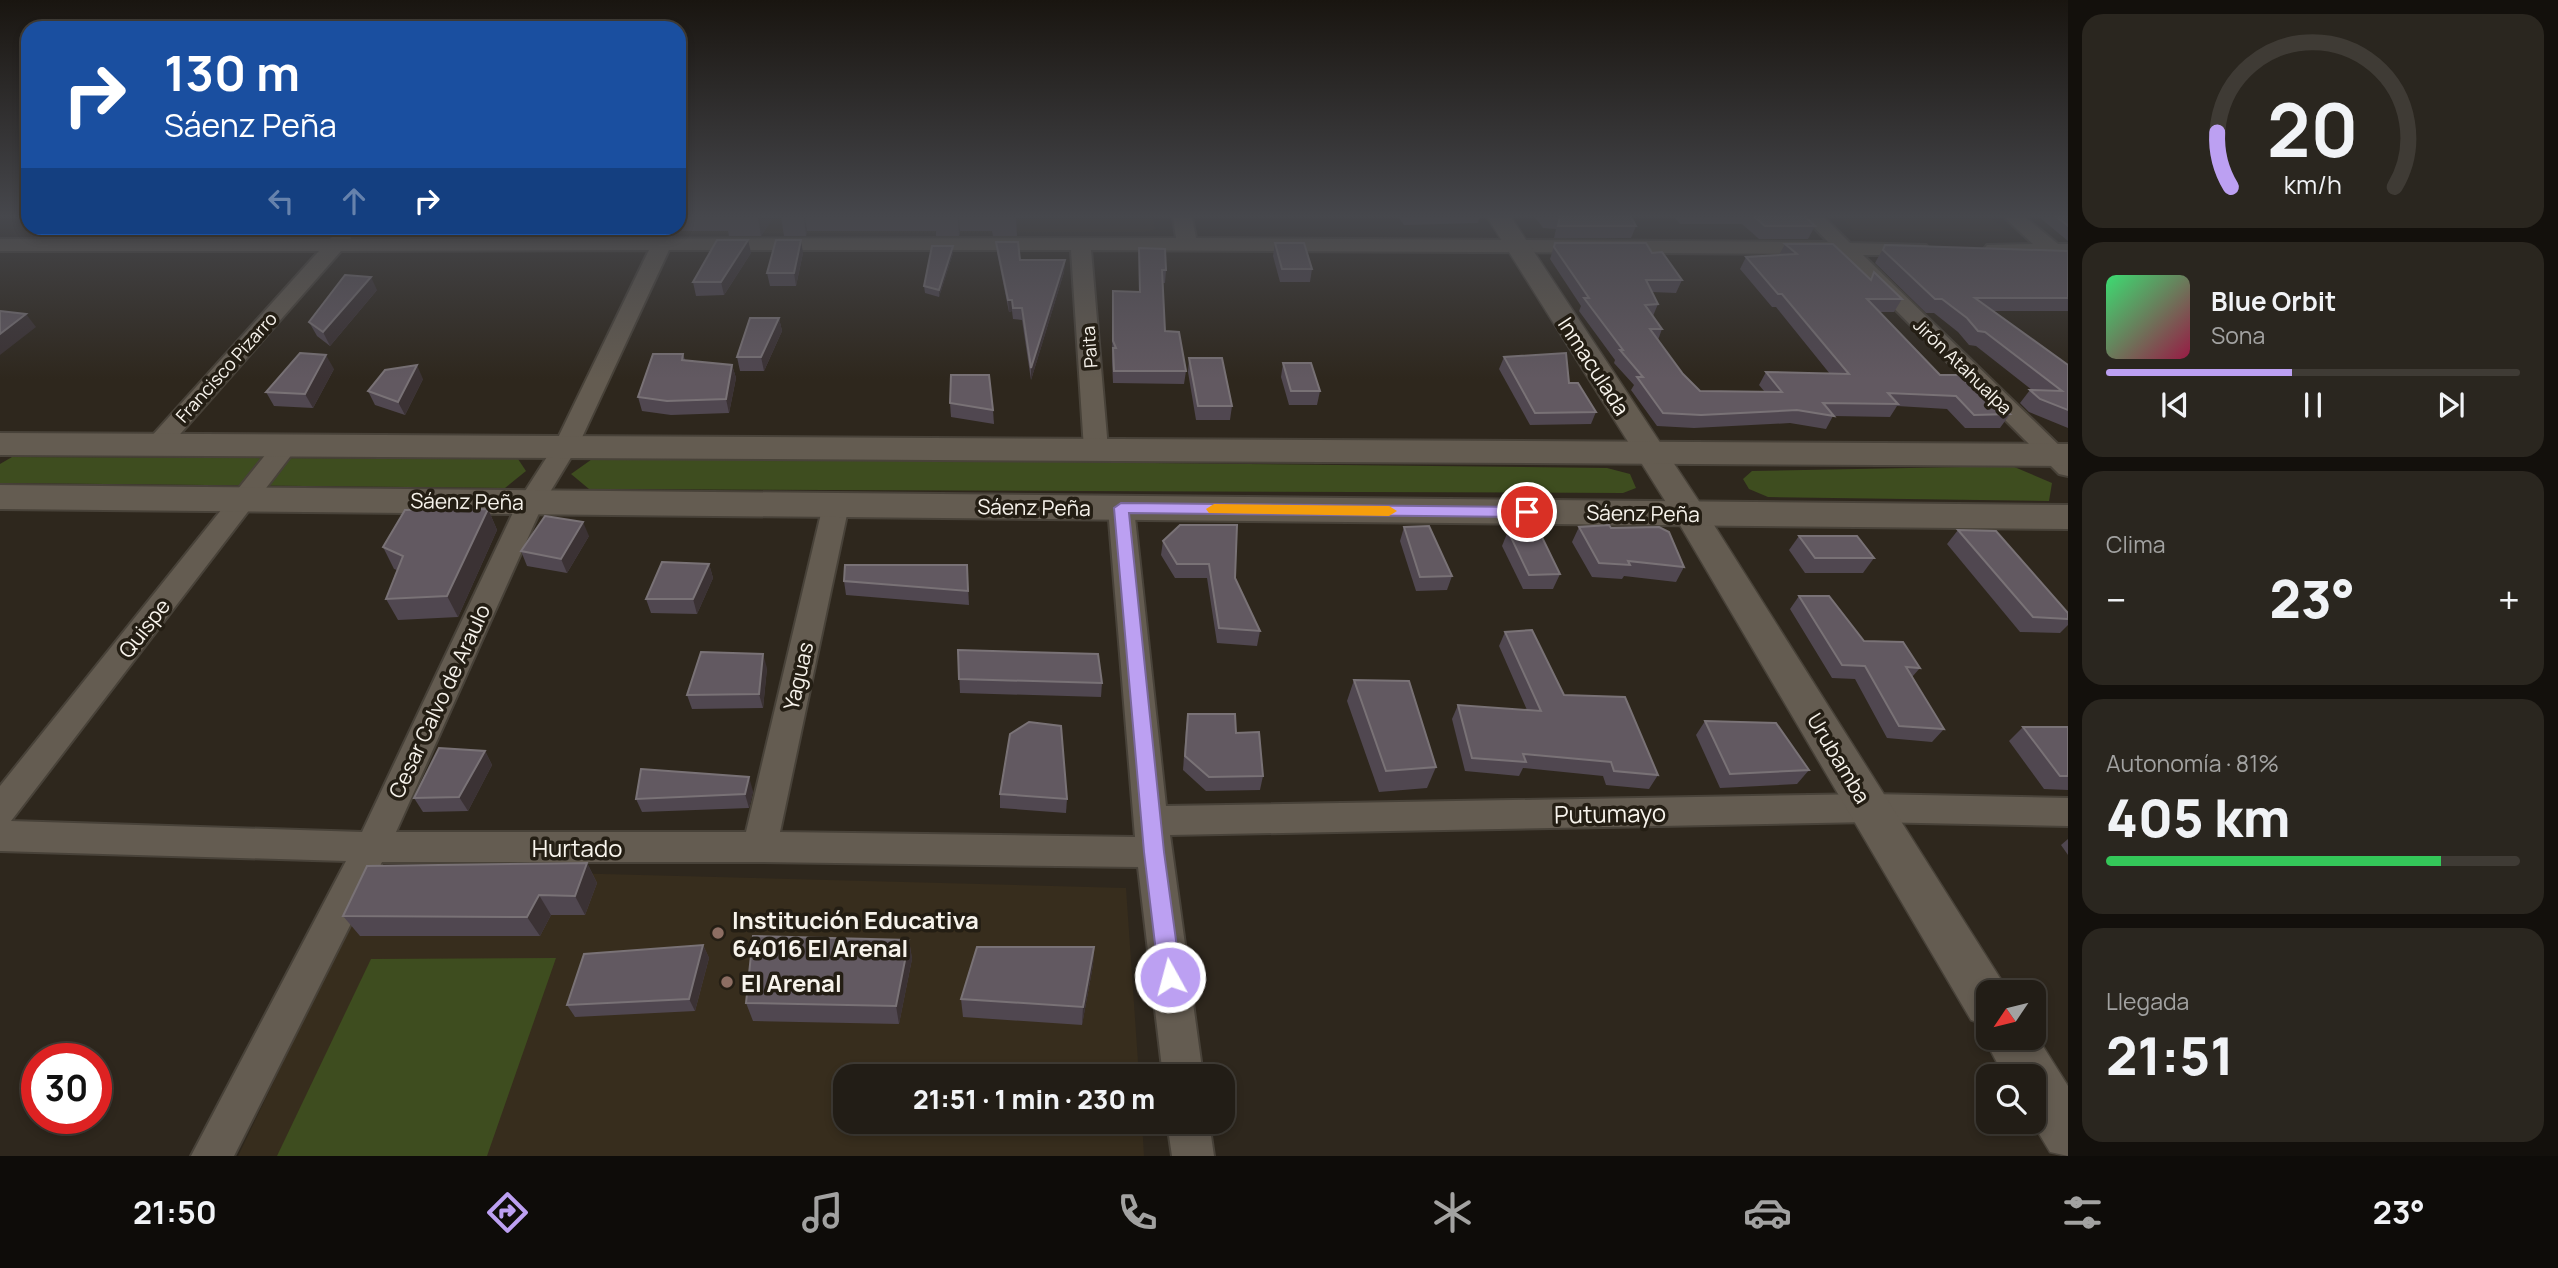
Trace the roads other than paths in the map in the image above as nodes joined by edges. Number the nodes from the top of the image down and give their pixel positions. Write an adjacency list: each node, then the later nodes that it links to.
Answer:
1 (311, 271): 7 (street, Francisco Pizarro)
2 (650, 271): 9 (street, Cesar Calvo de Araulo)
3 (1083, 271): 10 (street, Paita)
4 (1531, 271): 11 (street, Inmaculada)
5 (1866, 271): 12 (street, Jirón Atahualpa)
6 (0, 444): 7 (main road)
7 (158, 444): 8 (main road)
8 (287, 444): 9 (main road); 14 (street, Quispe)
9 (566, 446): 10 (main road); 15 (street, Cesar Calvo de Araulo)
10 (1096, 449): 11 (main road)
11 (1651, 452): 12 (main road); 18 (street, Inmaculada)
12 (2063, 459)
13 (0, 497): 14 (main road, Sáenz Peña)
14 (244, 499): 15 (main road, Sáenz Peña); 21 (street, Quispe)
15 (531, 502): 16 (main road, Sáenz Peña); 25 (street, Cesar Calvo de Araulo)
16 (836, 505): 17 (main road, Sáenz Peña); 26 (street, Yaguas)
17 (1121, 508): 18 (main road, Sáenz Peña); 24 (street)
18 (1690, 514): 19 (main road, Sáenz Peña); 20 (street, Urubamba)
19 (2068, 517)
20 (1870, 808): 22 (street, Putumayo); 24 (street, Putumayo); 27 (street, Urubamba)
21 (0, 811)
22 (2068, 812)
23 (0, 836): 25 (street, Hurtado)
24 (1154, 837): 26 (street, Hurtado); 28 (street)
25 (372, 847): 26 (street, Hurtado); 32 (street, Cesar Calvo de Araulo)
26 (760, 847)
27 (1976, 983)
28 (1181, 1064)
29 (2046, 1098): 31 (street)
30 (1190, 1134): 33 (street)
31 (2068, 1134)
32 (212, 1156)
33 (1193, 1156)

